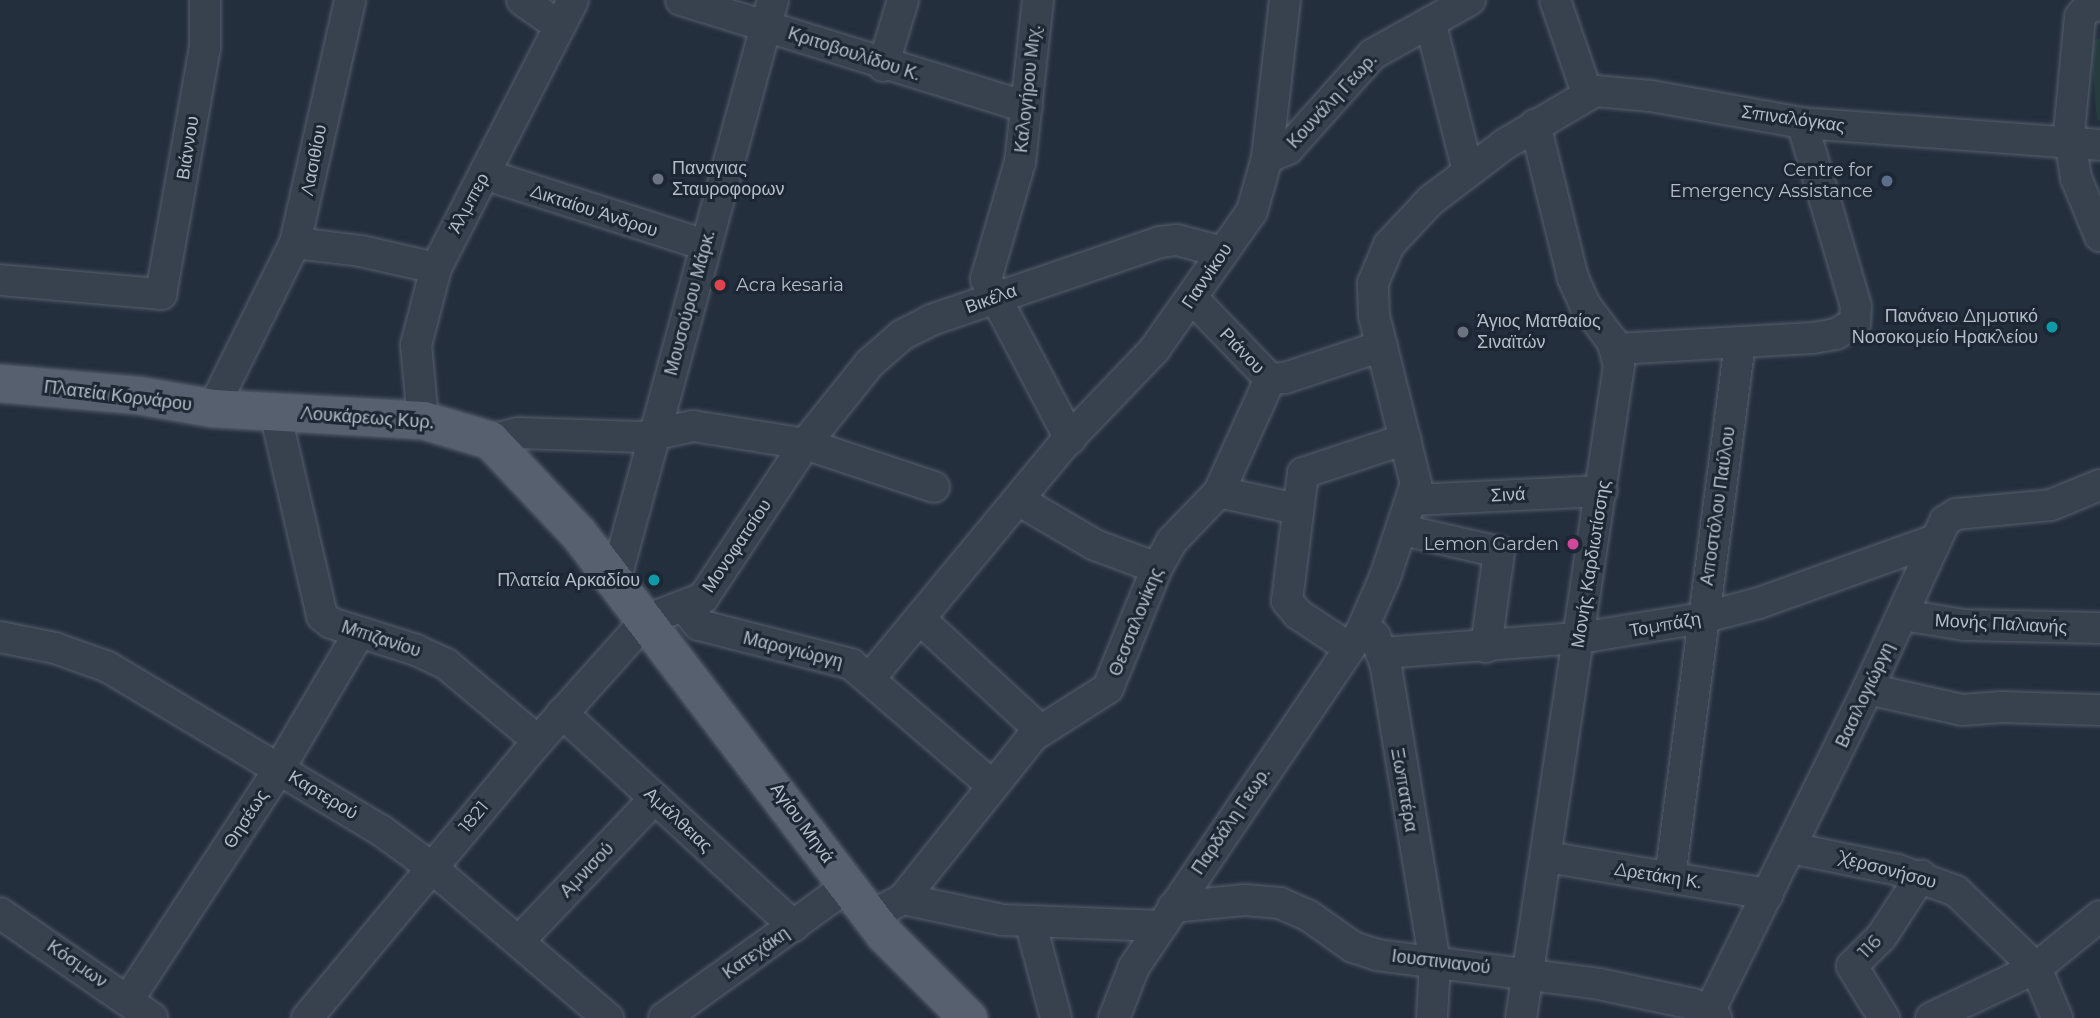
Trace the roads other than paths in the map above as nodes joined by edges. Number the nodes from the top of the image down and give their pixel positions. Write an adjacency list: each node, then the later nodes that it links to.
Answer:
1 (205, 0): 30 (street, Βιάννου)
2 (351, 0): 26 (street, Λασιθίου)
3 (522, 0): 14 (street)
4 (573, 0): 14 (street, Άλμπερ)
5 (681, 0): 12 (street, Κριτοβουλίδου Κ.)
6 (903, 0): 15 (street)
7 (1038, 0): 17 (street, Καλογήρου Μιχ.)
8 (1285, 0): 22 (street, Γιαννίκου)
9 (1470, 0): 13 (street, Κουνάλη Γεωρ.)
10 (1555, 0): 16 (street)
11 (2100, 5): 20 (street)
12 (770, 13): 15 (street, Κριτοβουλίδου Κ.); 27 (street, Μουσούρου Μάρκ.)
13 (1431, 25): 22 (street, Κουνάλη Γεωρ.); 23 (street)
14 (559, 26): 24 (street, Άλμπερ)
15 (883, 66): 17 (street, Κριτοβουλίδου Κ.)
16 (1587, 93): 18 (street, Σπιναλόγκας); 19 (street, Παρδάλη Γεωρ.)
17 (1027, 107): 31 (street, Καλογήρου Μιχ.)
18 (1802, 123): 20 (street, Σπιναλόγκας); 34 (street)
19 (1535, 125): 23 (street, Παρδάλη Γεωρ.); 36 (street)
20 (2070, 144): 21 (street, Σπιναλόγκας); 25 (street)
21 (2100, 145)
22 (1267, 158): 28 (street, Γιαννίκου)
23 (1468, 171): 35 (street, Παρδάλη Γεωρ.)
24 (484, 174): 27 (street, Δικταίου Άνδρου); 29 (street, Άλμπερ)
25 (2100, 236)
26 (295, 243): 29 (street); 33 (street, Λασιθίου)
27 (705, 245): 42 (street, Μουσούρου Μάρκ.)
28 (1222, 252): 31 (street, Βικέλα); 32 (street, Γιαννίκου)
29 (436, 268): 41 (street, Άλμπερ)
30 (0, 280)
31 (994, 297): 43 (street, Καλογήρου Μιχ.); 46 (street, Βικέλα)
32 (1192, 298): 37 (street, Ριάνου); 43 (street, Γιαννίκου)
33 (259, 312): 39 (street, Πλατεία Κορνάρου)
34 (1740, 343): 36 (street); 60 (street, Αποστόλου Παύλου)
35 (1382, 346): 37 (street, Ριάνου); 44 (street, Παρδάλη Γεωρ.)
36 (1616, 349): 49 (street, Μονής Καρδιωτίσσης)
37 (1270, 379): 50 (street, Θεσσαλονίκης)
38 (0, 383): 39 (main road, Πλατεία Κορνάρου)
39 (213, 408): 40 (main road, Λουκάρεως Κυρ.)
40 (275, 412): 41 (main road, Λουκάρεως Κυρ.); 65 (street, Μπιζανίου)
41 (423, 420): 45 (main road, Λουκάρεως Κυρ.)
42 (656, 435): 45 (street); 46 (street); 57 (street, Μουσούρου Μάρκ.)
43 (1069, 439): 51 (street, Γιαννίκου)
44 (1405, 439): 52 (street, Παρδάλη Γεωρ.); 53 (street)
45 (491, 440): 57 (main road, Λουκάρεως Κυρ.)
46 (805, 444): 48 (street); 58 (street, Μονοφατσίου)
47 (2100, 485): 55 (street, Βασιλογιώργη)
48 (934, 487)
49 (1602, 491): 52 (street, Σινά); 67 (street, Μονής Καρδιωτίσσης)
50 (1219, 492): 53 (street); 56 (street, Θεσσαλονίκης)
51 (1020, 500): 56 (street); 62 (street, Γιαννίκου)
52 (1413, 500): 54 (street, Παρδάλη Γεωρ.)
53 (1297, 509): 64 (street)
54 (1403, 530): 64 (street, Παρδάλη Γεωρ.); 68 (street)
55 (1935, 540): 59 (street, Βασιλογιώργη); 60 (street, Τομπάζη)
56 (1157, 568): 74 (street, Θεσσαλονίκης)
57 (614, 581): 61 (main road, Λουκάρεως Κυρ.)
58 (685, 608): 61 (street, Μονοφατσίου); 70 (street, Μαρογιώργη)
59 (1903, 615): 63 (street, Μονής Παλιανής); 71 (street, Βασιλογιώργη)
60 (1702, 618): 67 (street, Τομπάζη); 83 (street, Αποστόλου Παύλου)
61 (646, 620): 73 (street, 1821); 84 (main road, Αγίου Μηνά)
62 (922, 621): 70 (street, Γιαννίκου); 74 (street)
63 (2100, 628)
64 (1359, 633): 69 (street, Ξωπατέρα); 89 (street, Παρδάλη Γεωρ.)
65 (359, 634): 75 (street, Μπιζανίου); 76 (street, Θησέως)
66 (0, 636): 76 (street, Καρτερού)
67 (1580, 638): 68 (street, Τομπάζη); 80 (street, Μονής Καρδιωτίσσης)
68 (1486, 648): 69 (street, Τομπάζη)
69 (1383, 653): 94 (street, Ξωπατέρα)
70 (870, 677): 77 (street, Μαρογιώργη)
71 (1868, 689): 72 (street); 79 (street, Βασιλογιώργη)
72 (2100, 710)
73 (562, 713): 75 (street, 1821); 78 (street, Αμάλθειας)
74 (1040, 730): 77 (street, Θεσσαλονίκης)
75 (538, 741): 81 (street, 1821)
76 (279, 769): 81 (street, Καρτερού); 97 (street, Θησέως)
77 (993, 786): 86 (street, Θεσσαλονίκης)
78 (655, 798): 91 (street, Αμάλθειας); 93 (street, Αμνισού)
79 (1791, 848): 82 (street, Χερσονήσου); 85 (street, Βασιλογιώργη)
80 (1547, 857): 83 (street, Δρετάκη Κ.); 96 (street, Μονής Καρδιωτίσσης)
81 (431, 867): 93 (street, Καρτερού); 100 (street, 1821)
82 (1921, 876): 95 (street, Χερσονήσου); 108 (street, 116)
83 (1670, 878): 85 (street, Δρετάκη Κ.)
84 (848, 886): 88 (main road, Αγίου Μηνά); 91 (street, Κατεχάκη)
85 (1768, 894): 98 (street, Βασιλογιώργη)
86 (902, 899): 88 (street, Θεσσαλονίκης); 90 (street, Ιουστινιανού)
87 (0, 912): 97 (street, Κόσμων)
88 (870, 917): 103 (main road, Αγίου Μηνά)
89 (1167, 917): 90 (street, Ιουστινιανού); 94 (street, Ιουστινιανού); 105 (street, Παρδάλη Γεωρ.)
90 (1030, 921): 104 (street)
91 (794, 926): 102 (street, Κατεχάκη)
92 (2096, 927): 95 (street)
93 (519, 941): 101 (street, Καρτερού)
94 (1435, 962): 96 (street, Ιουστινιανού); 106 (street, Ξωπατέρα)
95 (2036, 968): 109 (street); 110 (street)
96 (1529, 973): 98 (street, Ιουστινιανού); 107 (street, Μονής Καρδιωτίσσης)
97 (128, 1000): 99 (street, Κόσμων)
98 (1712, 1015)
99 (152, 1018)
100 (307, 1018)
101 (608, 1018)
102 (664, 1018)
103 (968, 1018)
104 (1056, 1018)
105 (1114, 1018)
106 (1432, 1018)
107 (1521, 1018)
108 (1884, 1018)
109 (1931, 1018)
110 (2057, 1018)

